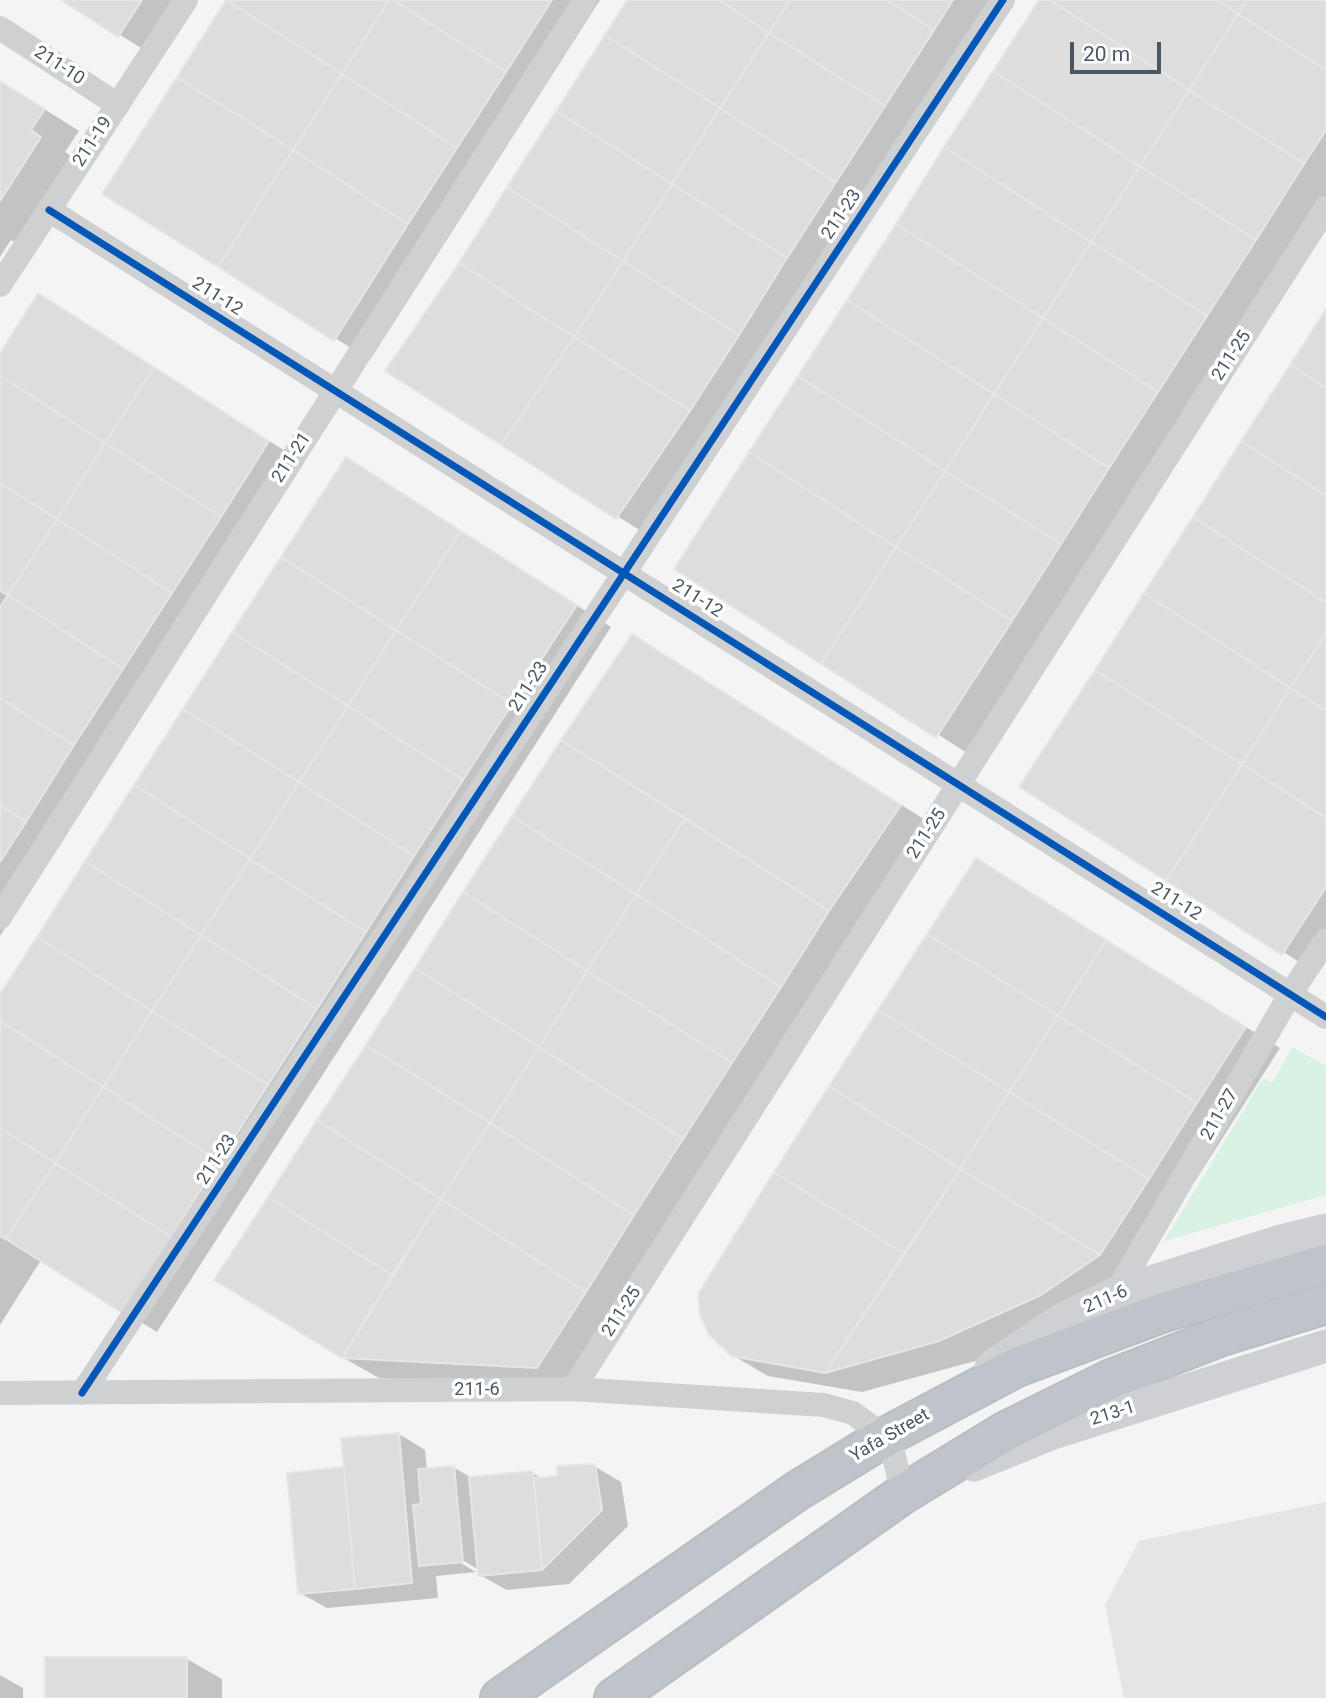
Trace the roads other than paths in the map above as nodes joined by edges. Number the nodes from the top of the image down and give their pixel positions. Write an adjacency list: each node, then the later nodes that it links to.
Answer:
1 (186, 0): 5 (street, 211-19)
2 (585, 0): 9 (street, 211-21)
3 (1003, 0): 10 (street, 211-23)
4 (0, 28): 5 (street, 211-10)
5 (118, 105): 7 (street, 211-19)
6 (1326, 208): 11 (street, 211-25)
7 (49, 210): 8 (street, 211-19); 9 (street, 211-12)
8 (0, 285)
9 (336, 390): 10 (street, 211-12); 12 (street, 211-21)
10 (624, 572): 11 (street, 211-12); 22 (street, 211-23)
11 (959, 783): 14 (street, 211-12); 21 (street, 211-25)
12 (0, 917)
13 (1326, 940): 14 (street, 211-27)
14 (1291, 993): 15 (street, 211-12); 18 (street, 211-27)
15 (1326, 1017)
16 (1326, 1230): 18 (main road, 211-6)
17 (1326, 1264): 24 (highway, Yafa Street)
18 (1116, 1293): 24 (main road, 211-6)
19 (1326, 1304): 25 (highway)
20 (1326, 1346): 25 (main road, 213-1)
21 (573, 1389): 22 (street, 211-6); 24 (street, 211-6)
22 (82, 1392): 23 (street, 211-6)
23 (0, 1393)
24 (898, 1430): 25 (street); 26 (highway, Yafa Street)
25 (904, 1494): 27 (highway)
26 (500, 1698)
27 (614, 1698)

